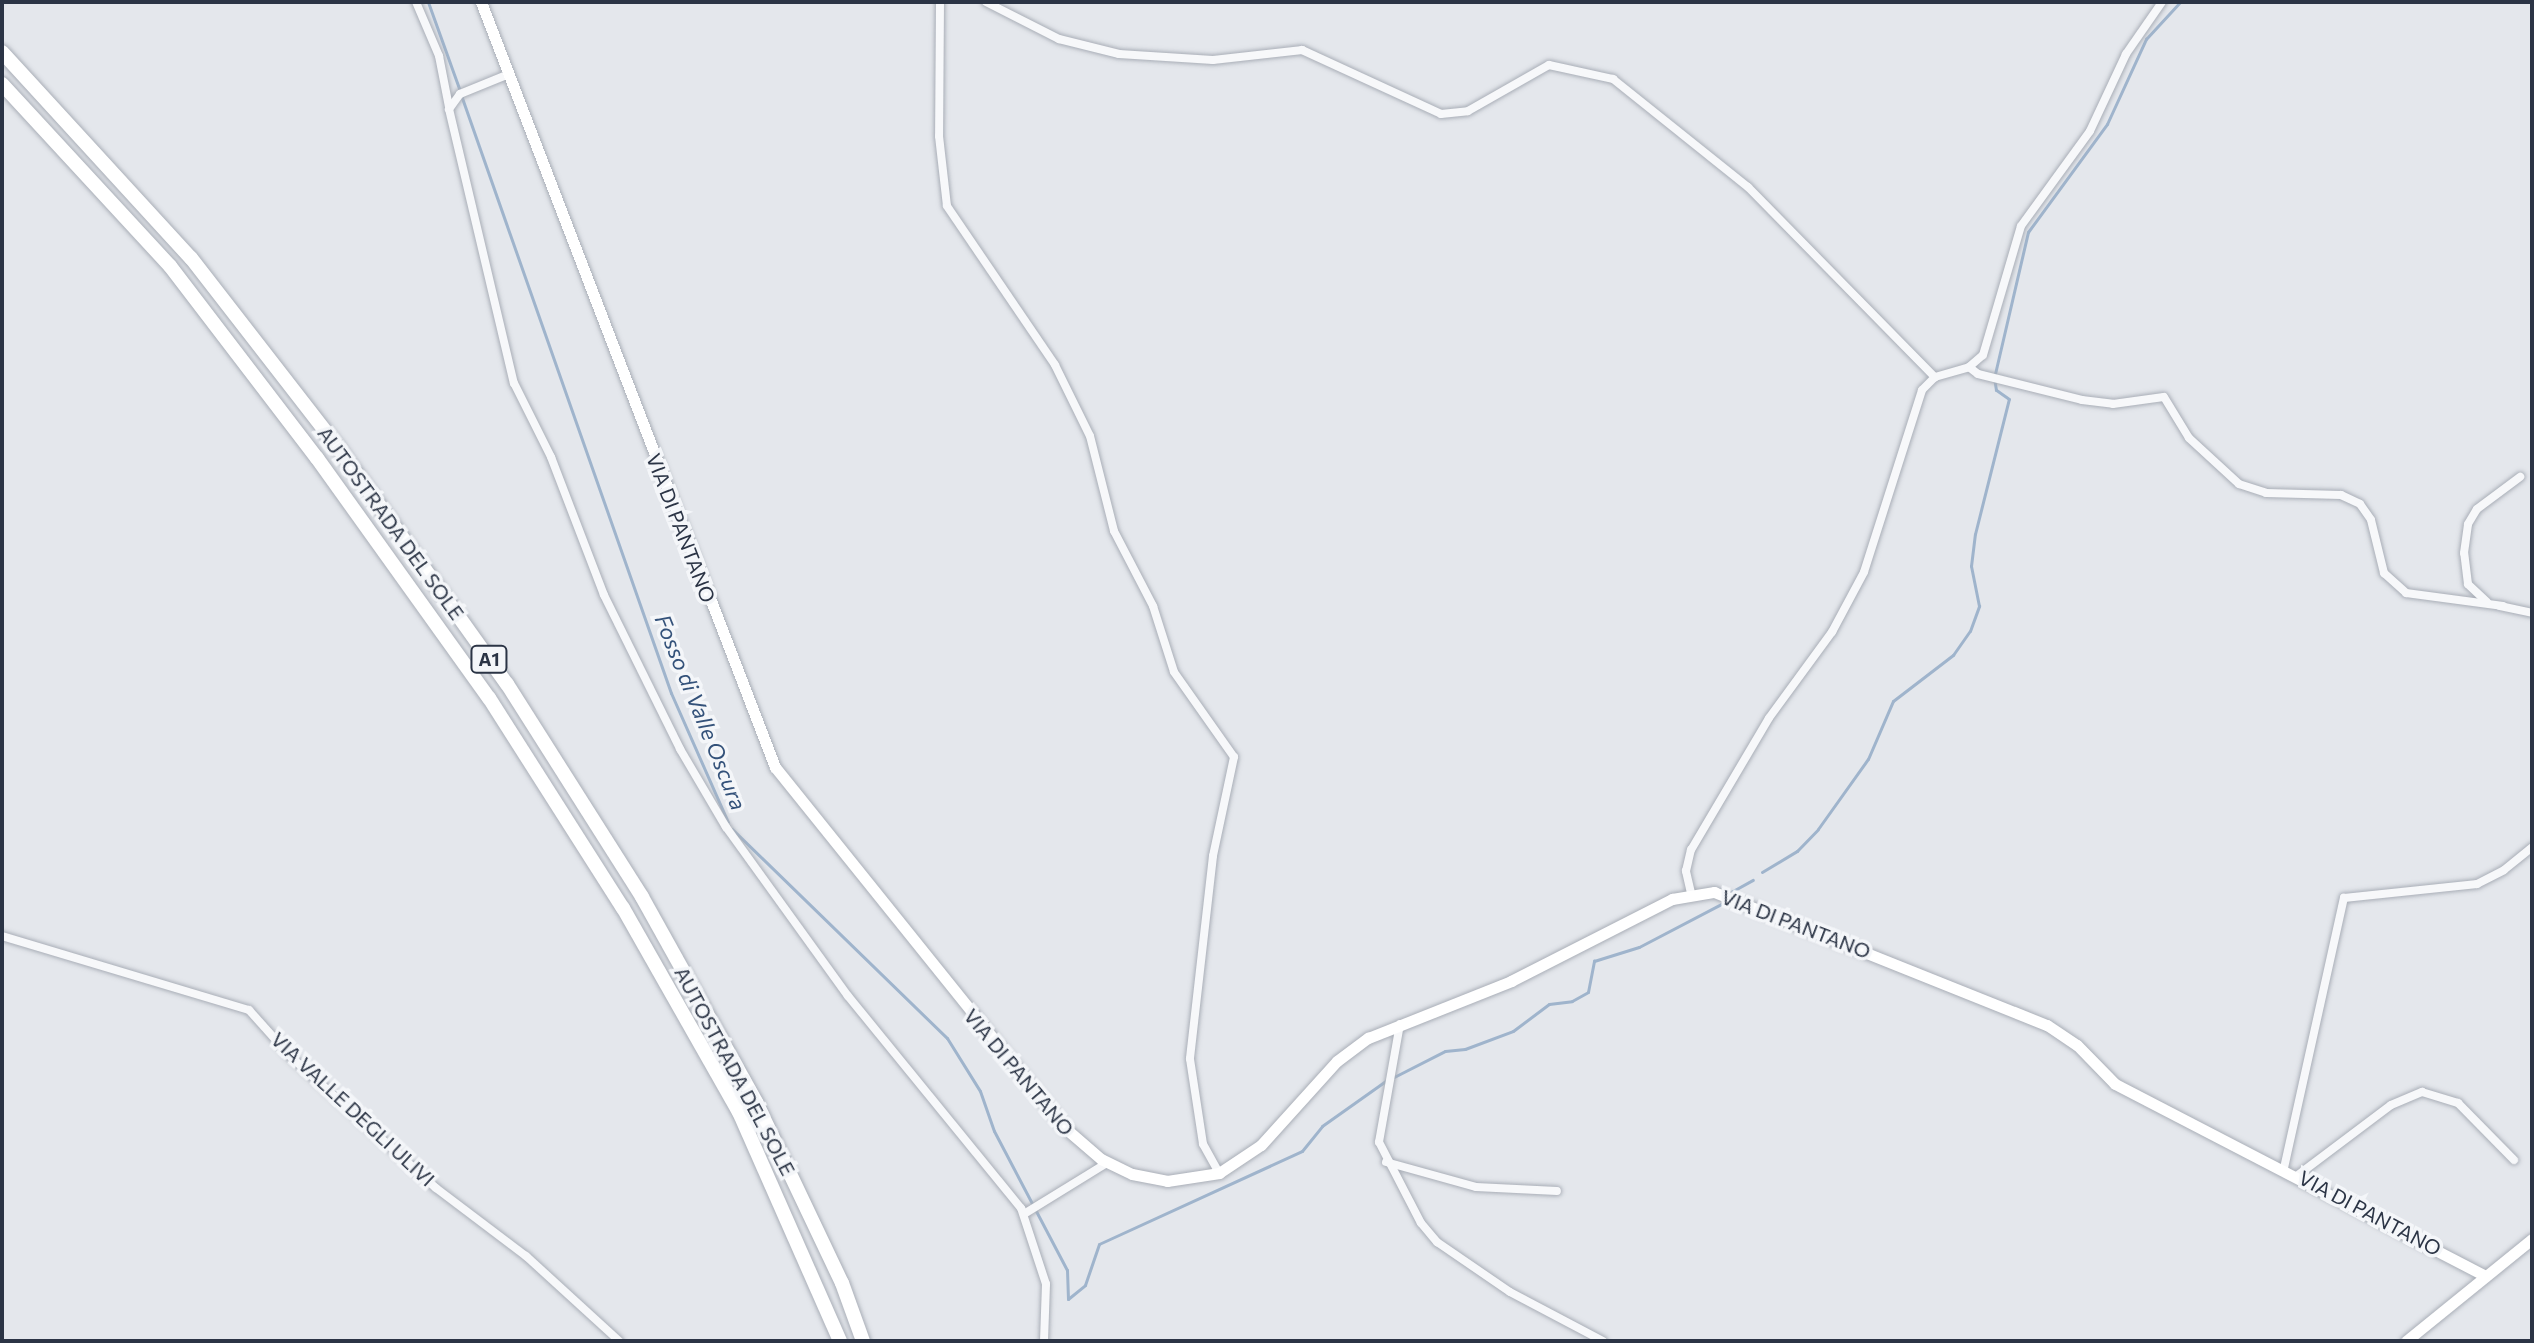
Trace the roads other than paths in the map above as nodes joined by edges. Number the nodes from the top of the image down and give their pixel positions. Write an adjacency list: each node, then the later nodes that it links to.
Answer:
1 (416, 2): 9 (street)
2 (481, 2): 7 (street, VIA DI PANTANO)
3 (940, 2): 23 (street)
4 (986, 2): 11 (street)
5 (2162, 2): 10 (street)
6 (2, 52): 31 (highway, AUTOSTRADA DEL SOLE / A1)
7 (509, 74): 9 (street); 21 (street, VIA DI PANTANO)
8 (2, 84): 30 (highway, AUTOSTRADA DEL SOLE / A1)
9 (449, 109): 26 (street)
10 (1969, 367): 11 (street); 13 (street)
11 (1935, 377): 16 (street)
12 (2520, 477): 13 (street)
13 (2503, 606): 14 (street)
14 (2532, 613)
15 (2532, 847): 22 (street)
16 (1691, 893): 18 (street, VIA DI PANTANO); 22 (street, VIA DI PANTANO)
17 (2, 936): 29 (street, VIA VALLE DEGLI ULIVI)
18 (1401, 1023): 20 (street); 23 (street, VIA DI PANTANO)
19 (2514, 1160): 24 (street)
20 (1385, 1162): 25 (street); 33 (street)
21 (1107, 1163): 23 (street, VIA DI PANTANO); 26 (street)
22 (2284, 1168): 24 (street, VIA DI PANTANO)
23 (1219, 1173)
24 (2298, 1175): 28 (street, VIA DI PANTANO)
25 (1557, 1191)
26 (1024, 1214): 32 (street)
27 (2532, 1239): 28 (street)
28 (2485, 1276): 34 (street)
29 (619, 1341)
30 (840, 1341)
31 (863, 1341)
32 (1044, 1341)
33 (1603, 1341)
34 (2406, 1341)

